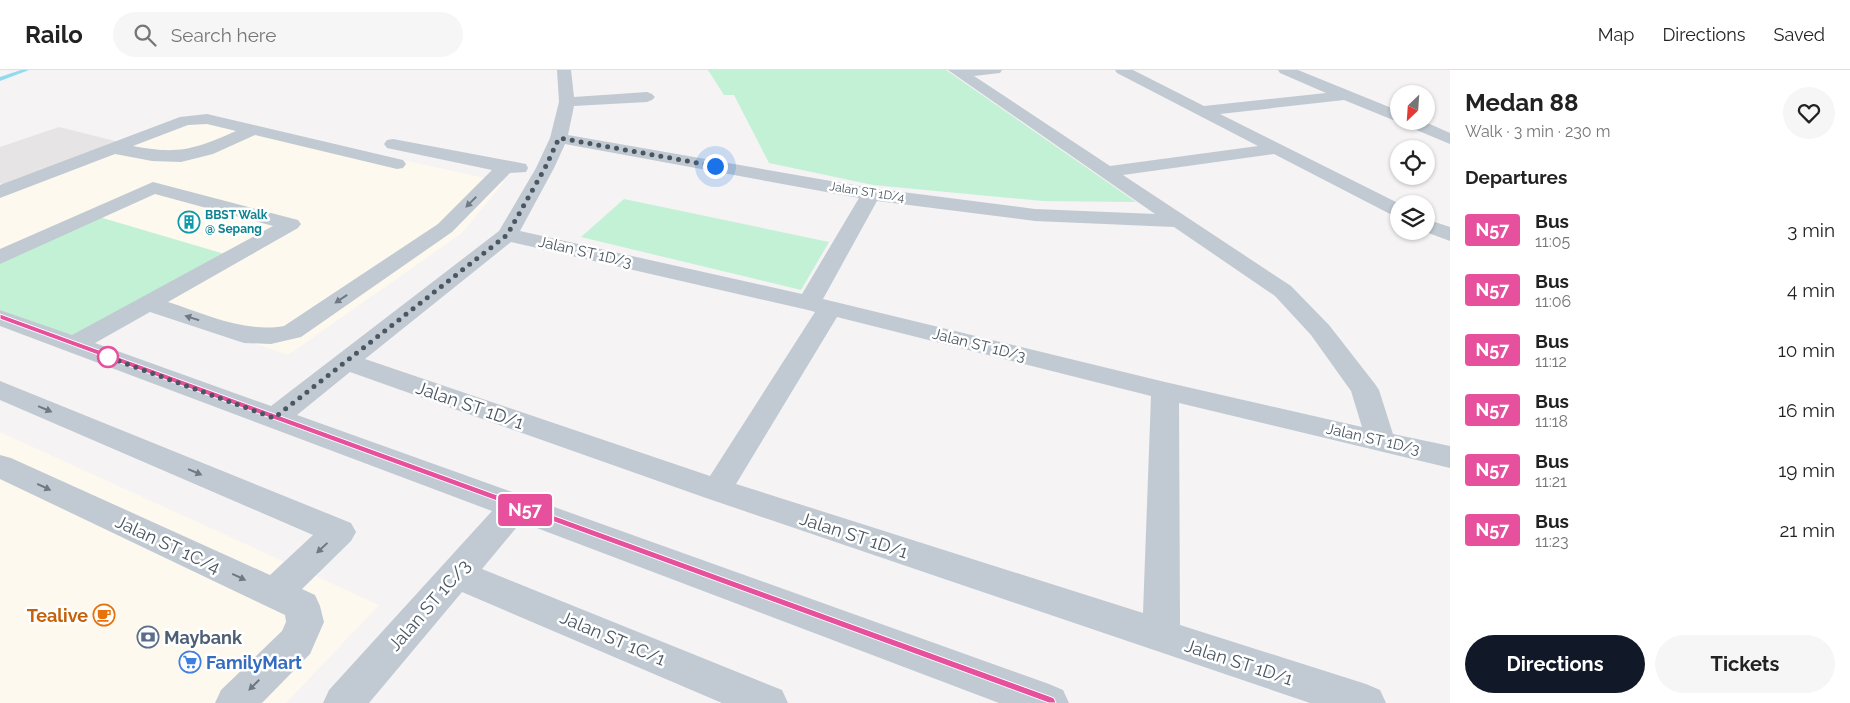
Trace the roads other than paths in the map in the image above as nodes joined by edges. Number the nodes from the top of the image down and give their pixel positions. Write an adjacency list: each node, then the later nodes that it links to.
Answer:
1 (564, 70): 8 (street)
2 (996, 70): 5 (street)
3 (1122, 70): 9 (street)
4 (1285, 70): 6 (street)
5 (958, 72): 21 (street)
6 (1346, 95): 9 (street); 10 (street)
7 (647, 97): 8 (street)
8 (567, 102): 13 (street)
9 (1200, 111): 17 (street)
10 (1390, 113)
11 (253, 130): 16 (street); 16 (street); 18 (street)
12 (1430, 130): 14 (street)
13 (559, 138): 20 (street); 23 (street, Jalan ST 1D/4)
14 (1450, 138)
15 (393, 144): 19 (street)
16 (114, 148): 22 (street)
17 (1275, 149): 21 (street); 24 (street)
18 (397, 164)
19 (505, 167): 20 (street); 30 (street, one-way to 30)
20 (545, 168): 27 (street)
21 (1105, 172): 25 (street)
22 (0, 192)
23 (871, 194): 25 (street, Jalan ST 1D/4); 31 (street)
24 (1390, 206)
25 (1178, 221): 38 (street)
26 (1435, 229): 28 (street)
27 (507, 235): 31 (street, Jalan ST 1D/3); 34 (street)
28 (1450, 235)
29 (4, 252): 30 (street)
30 (148, 303): 33 (street)
31 (820, 306): 36 (street, Jalan ST 1D/3); 41 (street)
32 (0, 317): 33 (street)
33 (74, 344): 37 (street)
34 (344, 361): 37 (street); 41 (street, Jalan ST 1D/1)
35 (0, 390): 44 (street, one-way to 44)
36 (1165, 391): 38 (street, Jalan ST 1D/3); 45 (street)
37 (274, 418): 42 (street)
38 (1381, 441): 39 (street, Jalan ST 1D/3)
39 (1450, 458)
40 (0, 466): 44 (street, Jalan ST 1C/4, one-way to 44)
41 (717, 490): 45 (street, Jalan ST 1D/1)
42 (515, 507): 43 (street, Jalan ST 1C/3); 49 (street)
43 (457, 574): 47 (street, Jalan ST 1C/3); 48 (street, Jalan ST 1C/1)
44 (274, 593): 46 (street, Jalan ST 1C/4, one-way to 46)
45 (1161, 636): 50 (street, Jalan ST 1D/1)
46 (235, 703)
47 (343, 703)
48 (768, 703)
49 (1049, 703)
50 (1366, 703)

